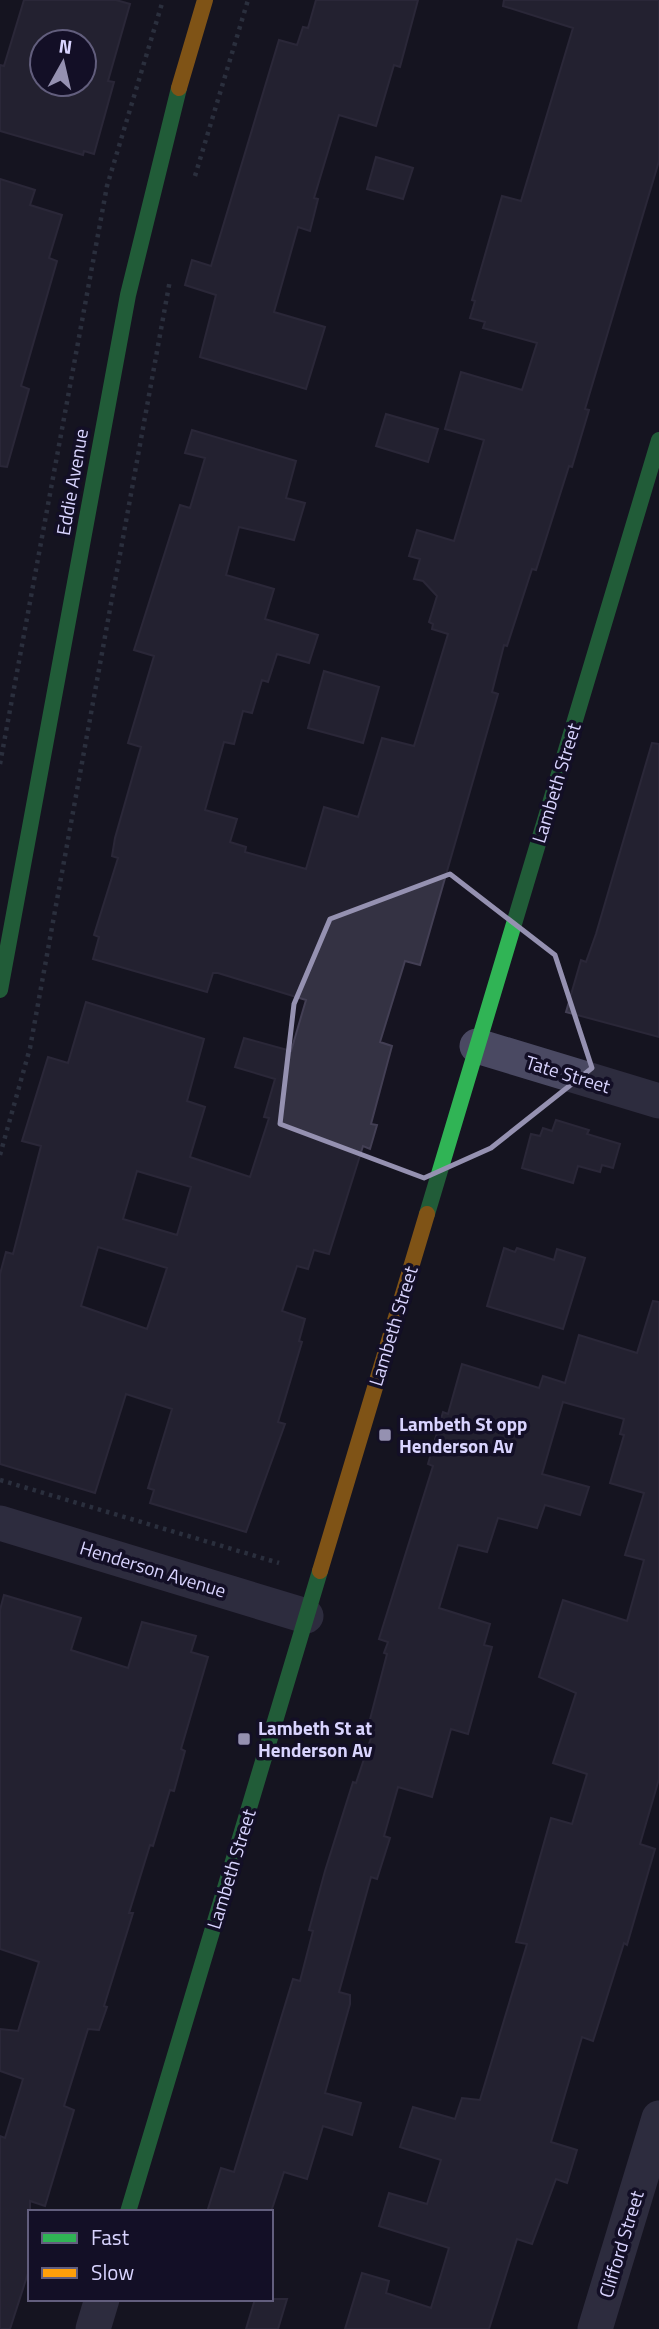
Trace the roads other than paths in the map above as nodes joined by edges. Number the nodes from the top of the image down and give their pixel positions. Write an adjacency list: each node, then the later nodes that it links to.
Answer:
1 (205, 0): 3 (street, Eddie Avenue)
2 (659, 440): 4 (street, Lambeth Street)
3 (1, 983)
4 (477, 1046): 5 (street, Tate Street); 7 (street, Lambeth Street)
5 (659, 1101)
6 (0, 1523): 7 (street, Henderson Avenue)
7 (306, 1616): 9 (street, Lambeth Street)
8 (659, 2118): 12 (street, Clifford Street)
9 (129, 2210)
10 (101, 2301): 11 (street)
11 (93, 2329)
12 (595, 2329)

